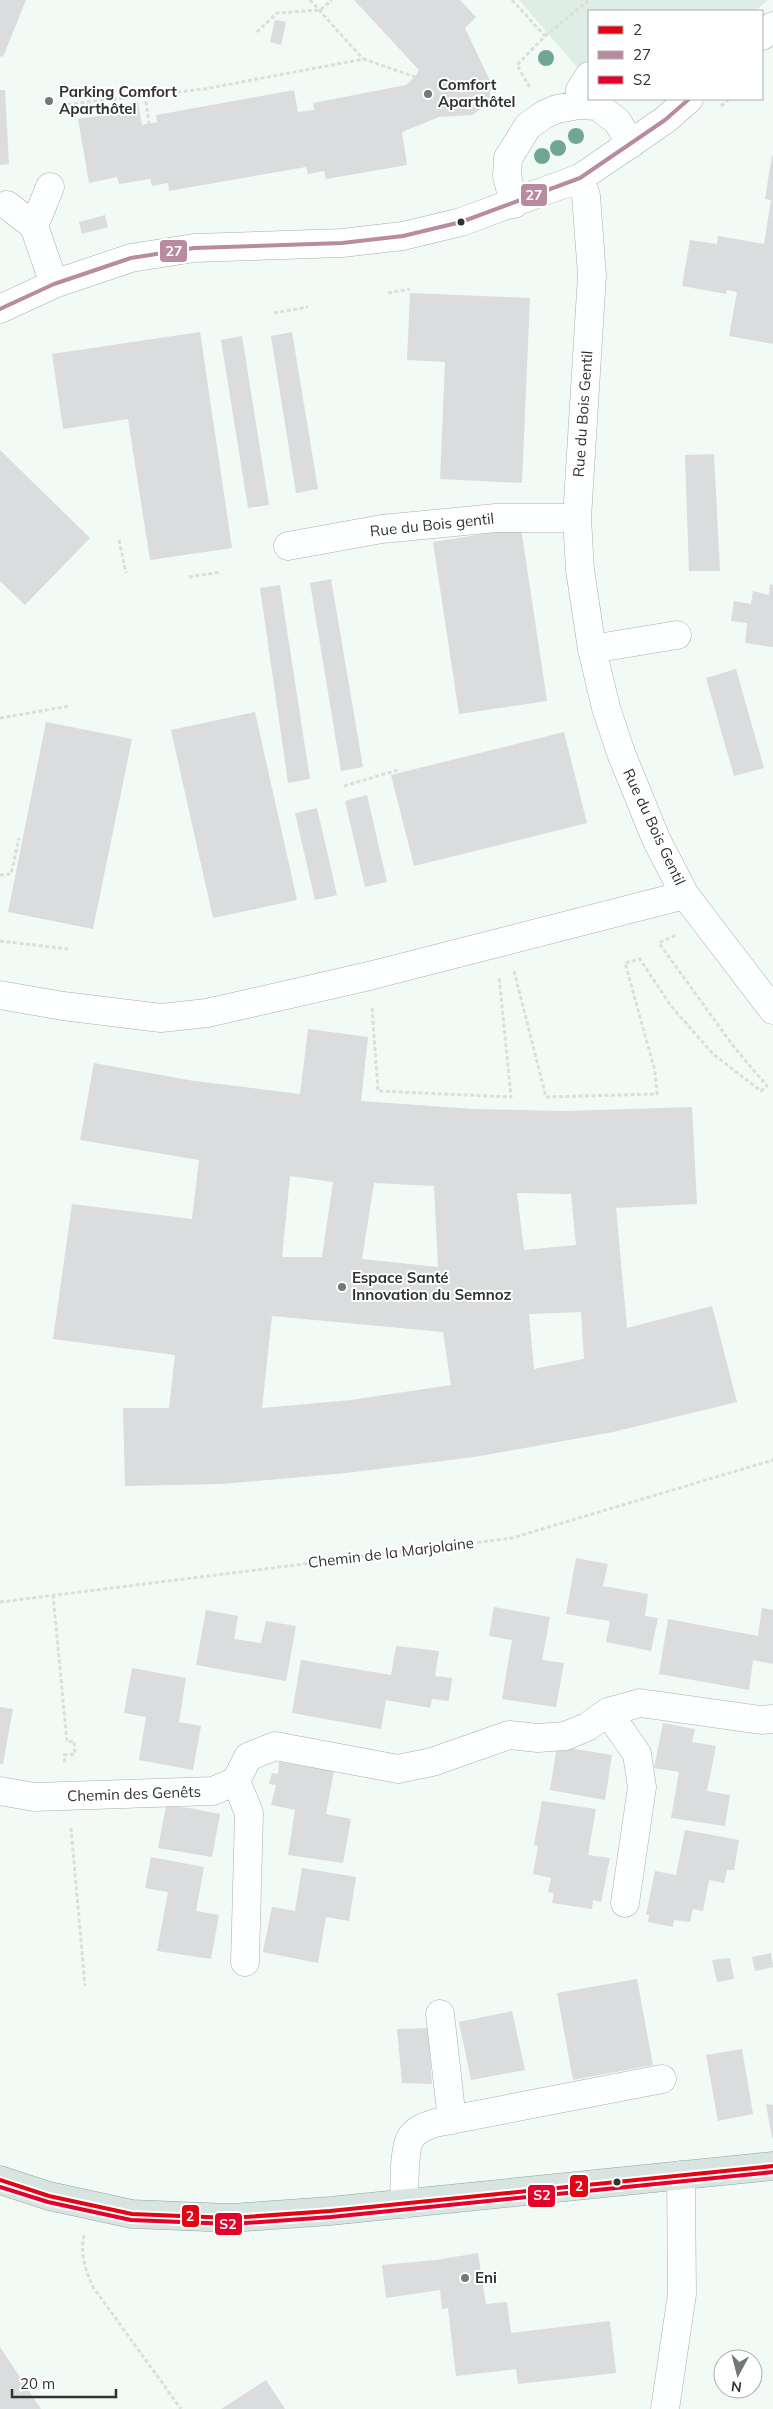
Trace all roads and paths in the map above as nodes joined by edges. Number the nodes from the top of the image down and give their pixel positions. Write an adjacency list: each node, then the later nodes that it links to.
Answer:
1 (310, 0): 5 (path)
2 (332, 0): 5 (path)
3 (512, 0): 9 (path)
4 (588, 1): 9 (path)
5 (320, 10): 7 (path); 10 (path)
6 (773, 26): 8 (street)
7 (257, 32)
8 (763, 35)
9 (545, 36): 17 (path)
10 (364, 59): 11 (path); 13 (path)
11 (415, 77)
12 (588, 78): 16 (street)
13 (144, 95): 15 (path); 18 (path)
14 (688, 100): 19 (street)
15 (61, 105)
16 (579, 105): 17 (street); 19 (street)
17 (545, 114): 22 (street)
18 (149, 124)
19 (631, 144): 20 (street)
20 (580, 178): 22 (street); 31 (street, Rue du Bois Gentil)
21 (50, 187): 24 (street)
22 (514, 204): 25 (street)
23 (8, 205): 24 (street)
24 (34, 226): 25 (street)
25 (54, 284): 29 (street)
26 (410, 289): 27 (path)
27 (388, 293)
28 (308, 307): 30 (path)
29 (0, 309)
30 (274, 313)
31 (577, 518): 33 (street, Rue du Bois gentil); 38 (street, Rue du Bois Gentil)
32 (119, 540): 35 (path)
33 (288, 546)
34 (220, 572): 36 (path)
35 (126, 573)
36 (189, 577)
37 (676, 635): 38 (street)
38 (592, 649): 45 (street, Rue du Bois Gentil)
39 (70, 706): 40 (path)
40 (0, 718)
41 (398, 770): 42 (path)
42 (344, 786)
43 (18, 838): 44 (path)
44 (0, 875)
45 (686, 895): 46 (street, Rue du Bois Gentil); 51 (street)
46 (703, 921): 49 (path); 53 (street, Rue du Bois Gentil)
47 (0, 941): 48 (path)
48 (68, 949)
49 (512, 966)
50 (498, 969): 51 (path)
51 (370, 976): 52 (street)
52 (0, 995)
53 (773, 1010)
54 (773, 1460): 55 (path, Chemin de la Marjolaine)
55 (0, 1602)
56 (608, 1712): 57 (street); 58 (street); 60 (street)
57 (773, 1719)
58 (236, 1781): 59 (street, Chemin des Genêts); 61 (street)
59 (0, 1791)
60 (626, 1903)
61 (245, 1962)
62 (440, 2014): 64 (street)
63 (662, 2079): 64 (street)
64 (452, 2120): 68 (street)
65 (773, 2166): 66 (main road)
66 (681, 2176): 68 (main road); 71 (street)
67 (0, 2180): 69 (main road)
68 (404, 2204): 69 (main road)
69 (91, 2205): 70 (path)
70 (181, 2409)
71 (664, 2409)

